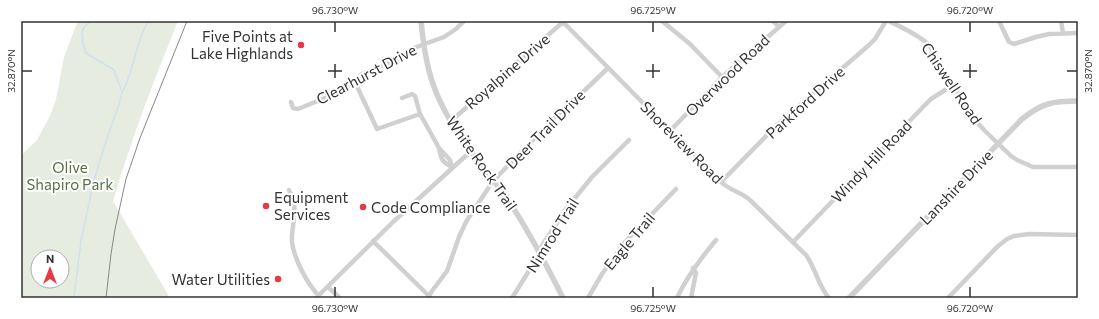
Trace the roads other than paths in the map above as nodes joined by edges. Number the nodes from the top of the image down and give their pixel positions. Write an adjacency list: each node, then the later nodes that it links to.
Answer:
1 (421, 21): 13 (street, White Rock Trail)
2 (464, 21): 13 (street, Clearhurst Drive)
3 (662, 21): 15 (street)
4 (773, 21): 10 (street)
5 (786, 21): 10 (street, Overwood Road)
6 (888, 21): 17 (street, Chiswell Road); 30 (street, Parkford Drive)
7 (999, 21): 11 (street)
8 (1061, 21): 11 (street)
9 (562, 22): 14 (street, Shoreview Road); 22 (street, Royalpine Drive)
10 (779, 27): 15 (street, Overwood Road)
11 (1063, 33): 12 (street)
12 (1078, 33)
13 (424, 44): 16 (street, Clearhurst Drive); 22 (street, White Rock Trail)
14 (608, 68): 23 (street, Shoreview Road); 29 (street, Deer Trail Drive)
15 (722, 77): 23 (street, Overwood Road)
16 (354, 80): 20 (street, Clearhurst Drive); 21 (street)
17 (953, 85): 25 (street, Chiswell Road); 36 (street, Windy Hill Road)
18 (402, 98): 21 (street)
19 (1078, 101): 25 (street, Lanshire Drive)
20 (291, 102)
21 (420, 114): 27 (street)
22 (451, 120): 26 (street, White Rock Trail)
23 (670, 130): 30 (street, Shoreview Road)
24 (629, 140): 37 (street, Nimrod Trail)
25 (998, 144): 28 (street, Chiswell Road); 49 (street, Lanshire Drive)
26 (470, 152): 27 (street); 29 (street, White Rock Trail)
27 (452, 167): 35 (street)
28 (1078, 167)
29 (494, 181): 37 (street, White Rock Trail); 41 (street, Deer Trail Drive)
30 (721, 182): 36 (street, Shoreview Road)
31 (676, 189): 45 (street, Eagle Trail)
32 (289, 190): 40 (street)
33 (1078, 235): 50 (street)
34 (716, 240): 38 (street)
35 (373, 241): 39 (street); 41 (street)
36 (793, 242): 48 (street, Shoreview Road)
37 (540, 252): 43 (street, Nimrod Trail); 44 (street, White Rock Trail)
38 (693, 268): 46 (street); 47 (street)
39 (328, 287): 40 (street); 42 (street)
40 (317, 297)
41 (429, 297)
42 (340, 298)
43 (512, 298)
44 (563, 298)
45 (588, 298)
46 (677, 298)
47 (691, 298)
48 (829, 298)
49 (849, 298)
50 (948, 298)

